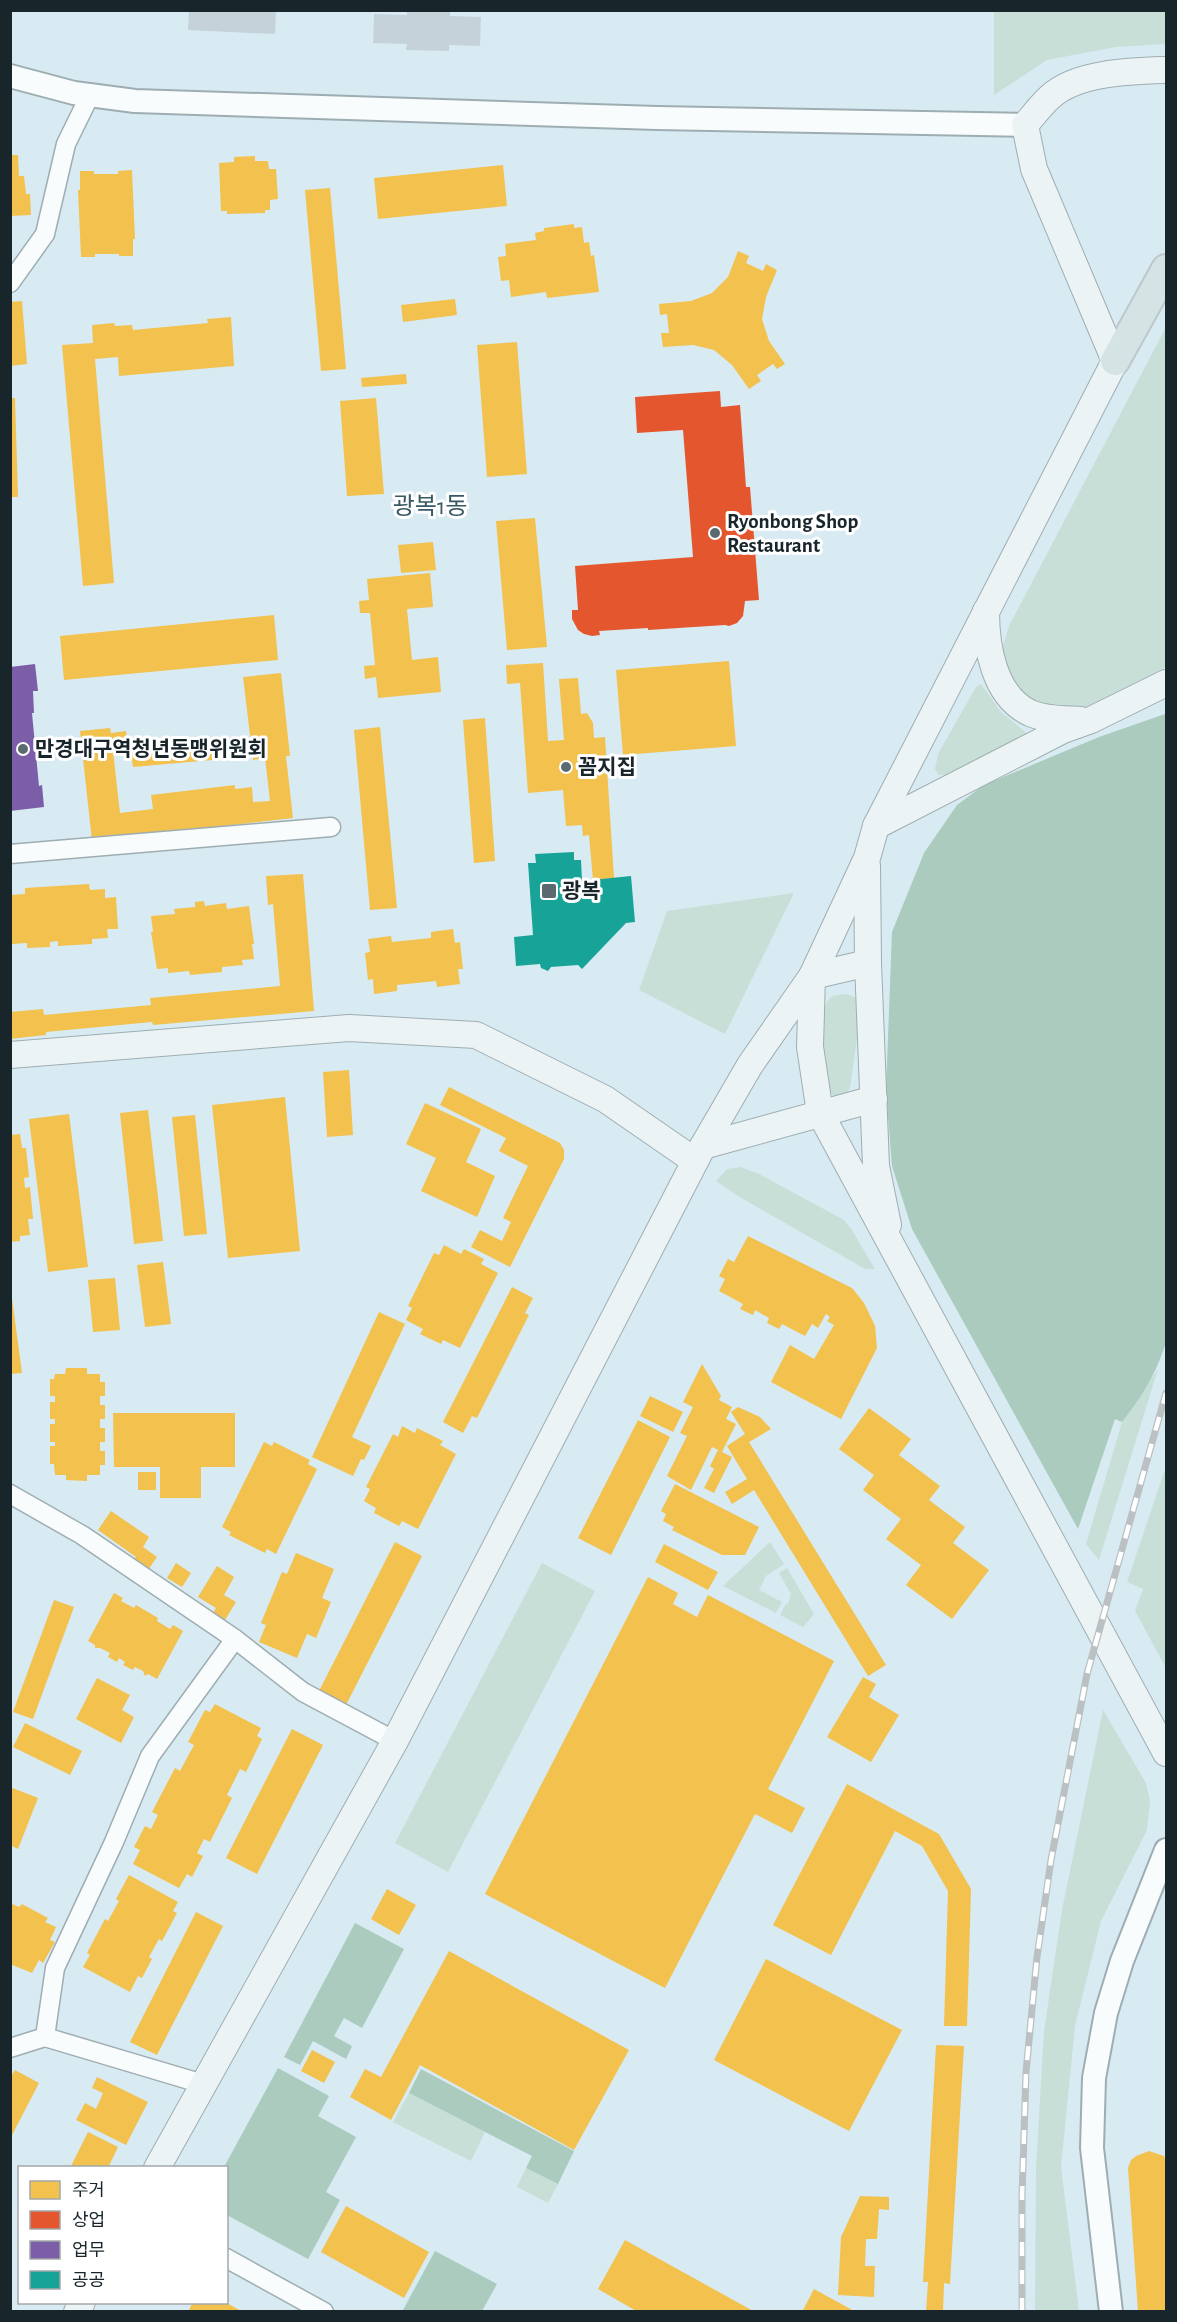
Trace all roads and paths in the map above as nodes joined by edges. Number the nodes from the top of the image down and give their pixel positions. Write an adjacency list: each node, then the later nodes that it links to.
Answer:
1 (1167, 70): 4 (main road)
2 (10, 76): 3 (street)
3 (90, 95): 4 (street); 6 (street)
4 (1025, 125): 7 (main road)
5 (1167, 268): 7 (highway)
6 (10, 283)
7 (1115, 361): 8 (main road)
8 (986, 611): 10 (main road); 11 (main road)
9 (1167, 683): 10 (main road)
10 (1091, 720): 11 (main road)
11 (876, 826): 14 (main road)
12 (331, 827): 13 (street)
13 (10, 854)
14 (867, 858): 15 (main road); 16 (main road)
15 (868, 963): 16 (main road); 18 (main road)
16 (812, 976): 19 (main road); 20 (main road)
17 (10, 1055): 20 (main road)
18 (874, 1099): 19 (main road); 21 (main road)
19 (820, 1113): 20 (main road); 21 (main road)
20 (699, 1153): 24 (main road)
21 (892, 1248): 25 (main road)
22 (10, 1494): 23 (street)
23 (235, 1639): 24 (street); 27 (street)
24 (395, 1741): 29 (main road)
25 (1167, 1753)
26 (1167, 1850): 33 (street)
27 (45, 2037): 28 (street); 29 (street)
28 (10, 2048)
29 (203, 2084): 30 (main road)
30 (158, 2166)
31 (228, 2259): 32 (street)
32 (324, 2312)
33 (1111, 2312)

